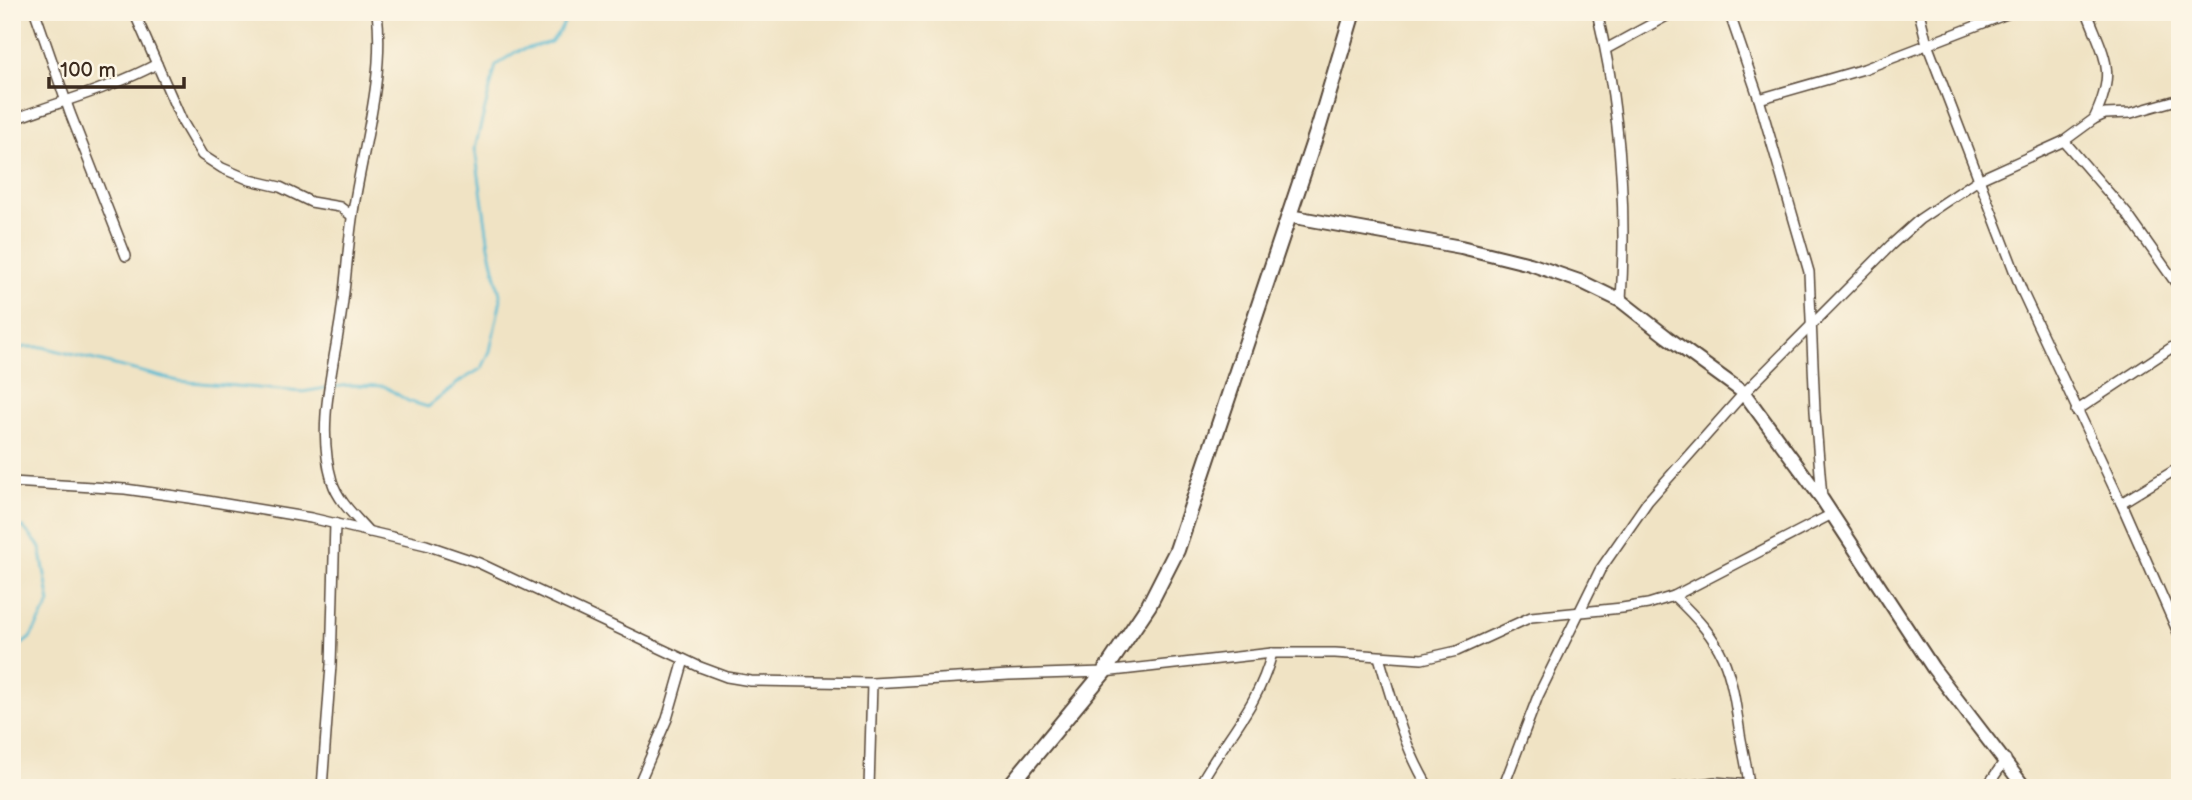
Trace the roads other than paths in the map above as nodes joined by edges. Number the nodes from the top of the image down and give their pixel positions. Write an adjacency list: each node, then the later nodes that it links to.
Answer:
1 (35, 12): 16 (street)
2 (134, 12): 13 (street)
3 (377, 12): 21 (street)
4 (1353, 12): 22 (main road)
5 (1597, 12): 12 (street)
6 (1674, 12): 12 (street)
7 (1729, 12): 14 (street)
8 (1919, 12): 11 (street)
9 (2012, 12): 11 (street)
10 (2087, 12): 17 (street)
11 (1927, 44): 14 (street); 20 (street)
12 (1606, 49): 25 (street)
13 (157, 64): 16 (street); 21 (street)
14 (1759, 99): 26 (street)
15 (2180, 99): 17 (street)
16 (66, 100): 18 (street); 23 (street)
17 (2094, 119): 19 (street)
18 (12, 120)
19 (2064, 141): 20 (street); 24 (street)
20 (1978, 180): 26 (street); 29 (street)
21 (352, 216): 36 (street)
22 (1289, 216): 25 (main road); 43 (main road)
23 (126, 256)
24 (2180, 289)
25 (1621, 301): 28 (main road)
26 (1810, 326): 28 (street); 32 (street)
27 (2180, 342): 29 (street)
28 (1744, 393): 32 (main road); 38 (street)
29 (2076, 411): 33 (street)
30 (2180, 467): 33 (street)
31 (12, 482): 35 (street)
32 (1822, 499): 34 (main road)
33 (2121, 503): 39 (street)
34 (1832, 514): 37 (street); 45 (main road)
35 (335, 523): 36 (street); 47 (street)
36 (369, 532): 42 (street)
37 (1674, 596): 38 (street); 46 (street)
38 (1578, 613): 41 (street); 53 (street)
39 (2180, 637)
40 (1272, 653): 41 (street); 43 (street); 51 (street)
41 (1379, 657): 52 (street)
42 (684, 660): 44 (street); 48 (street)
43 (1104, 672): 44 (street); 50 (main road)
44 (872, 683): 49 (street)
45 (2006, 760): 55 (street); 56 (main road)
46 (1749, 786): 54 (street)
47 (322, 788)
48 (637, 788)
49 (869, 788)
50 (1007, 788)
51 (1198, 788)
52 (1429, 788)
53 (1503, 788)
54 (1672, 788)
55 (1986, 788)
56 (2025, 788)

